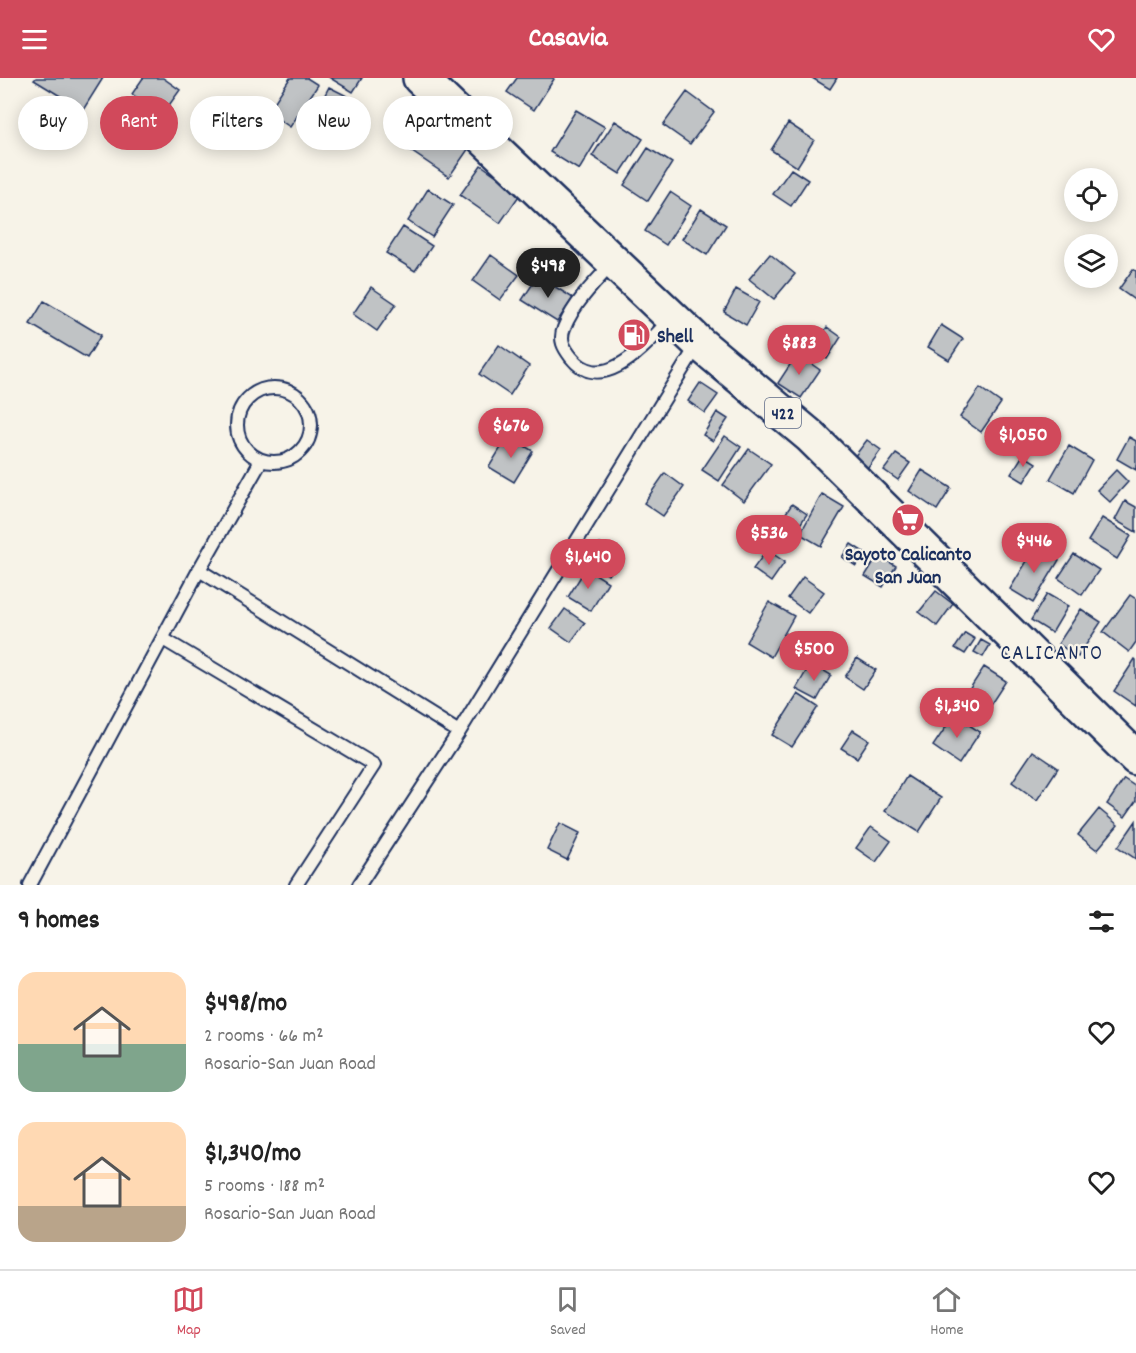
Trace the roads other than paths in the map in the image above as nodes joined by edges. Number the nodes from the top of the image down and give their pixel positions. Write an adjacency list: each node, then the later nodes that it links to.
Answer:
1 (420, 78): 2 (main road, 422)
2 (614, 261): 3 (main road, 422); 3 (lane)
3 (673, 318): 4 (main road, 422)
4 (699, 343): 8 (lane); 9 (main road, 422)
5 (261, 461): 5 (lane); 6 (lane)
6 (199, 570): 7 (lane); 8 (lane)
7 (163, 639): 10 (lane); 11 (lane)
8 (459, 732): 12 (lane)
9 (1136, 758)
10 (30, 885)
11 (296, 885)
12 (359, 885)

